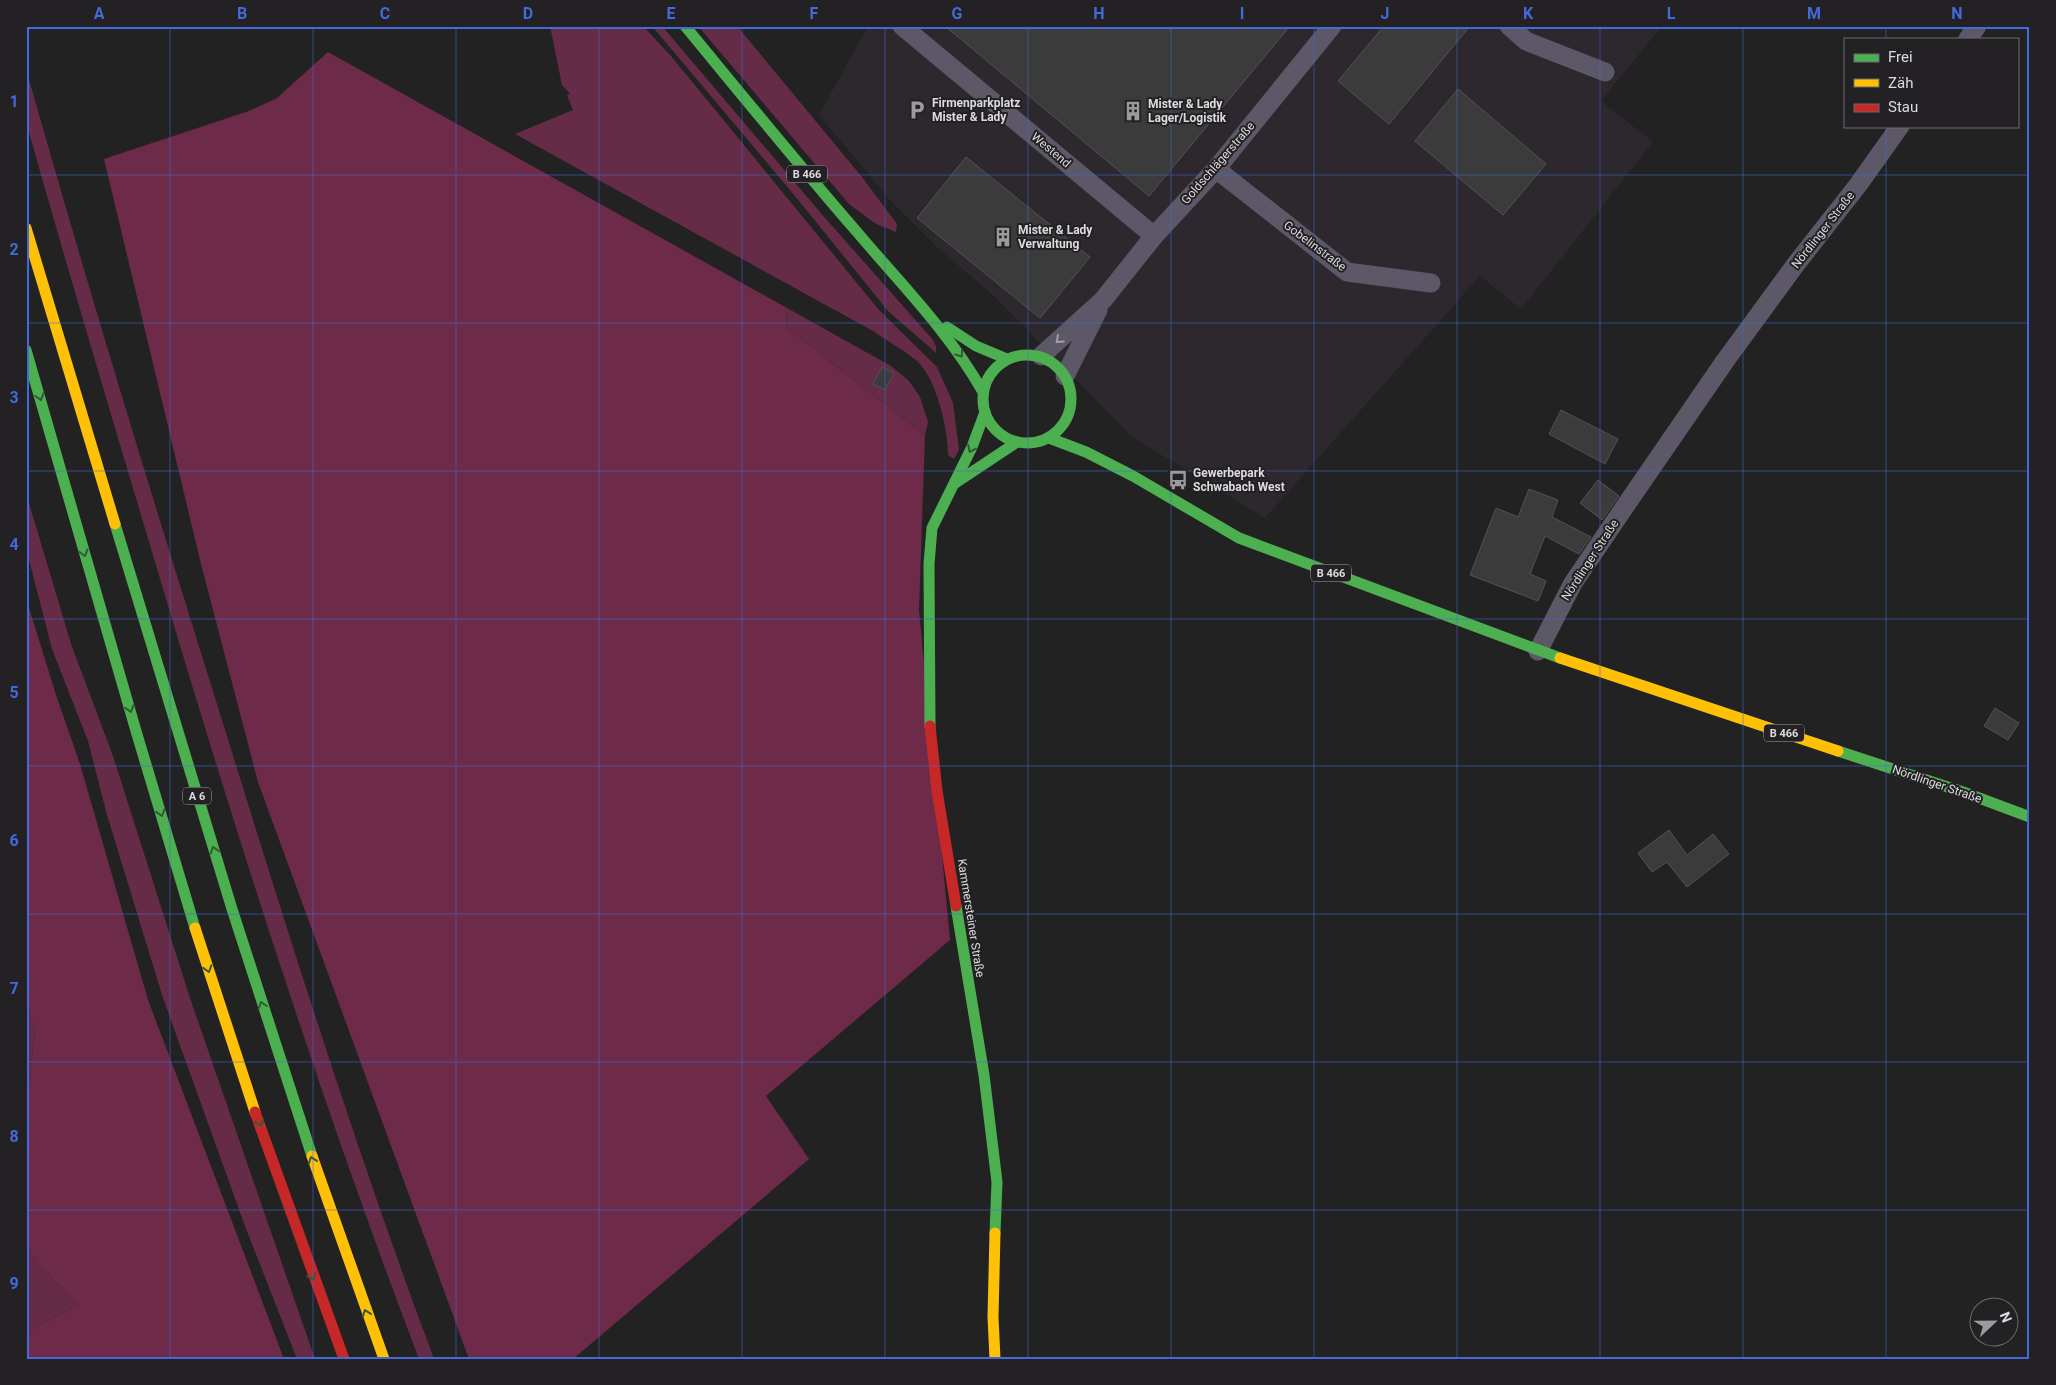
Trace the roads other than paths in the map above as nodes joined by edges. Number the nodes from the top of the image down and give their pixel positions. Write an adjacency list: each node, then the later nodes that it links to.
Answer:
1 (685, 26): 14 (main road, B 466)
2 (902, 26): 11 (street, Westend)
3 (1332, 26): 9 (street, Goldschlägerstraße)
4 (1509, 26): 7 (street)
5 (1977, 26): 6 (street)
6 (1969, 38)
7 (1605, 72)
8 (1899, 128): 28 (street, Nördlinger Straße)
9 (1216, 169): 11 (street, Goldschlägerstraße); 12 (street, Gobelinstraße)
10 (26, 228): 31 (main road, A 6, one-way to 10)
11 (1154, 236): 13 (street, Goldschlägerstraße)
12 (1431, 283)
13 (1103, 300): 16 (street, Goldschlägerstraße, one-way to 16); 18 (street, Goldschlägerstraße)
14 (934, 318): 17 (main road, B 466); 19 (main road, B 466, one-way to 19)
15 (26, 350): 30 (main road, one-way to 30)
16 (1041, 356): 17 (main road); 18 (main road)
17 (1007, 359): 19 (main road)
18 (1065, 376): 20 (main road)
19 (983, 392): 21 (main road)
20 (1070, 410): 22 (main road); 23 (main road)
21 (985, 412): 24 (main road); 27 (main road, Kammersteiner Straße, one-way to 27)
22 (1081, 424)
23 (1049, 438): 24 (main road); 26 (main road, B 466)
24 (1017, 442): 27 (main road)
25 (1097, 445): 26 (main road, B 466)
26 (1133, 476): 28 (main road, B 466)
27 (953, 484): 32 (main road, Kammersteiner Straße)
28 (1538, 651): 29 (main road, Nördlinger Straße / B 466)
29 (2030, 817)
30 (344, 1359)
31 (384, 1359)
32 (995, 1359)

